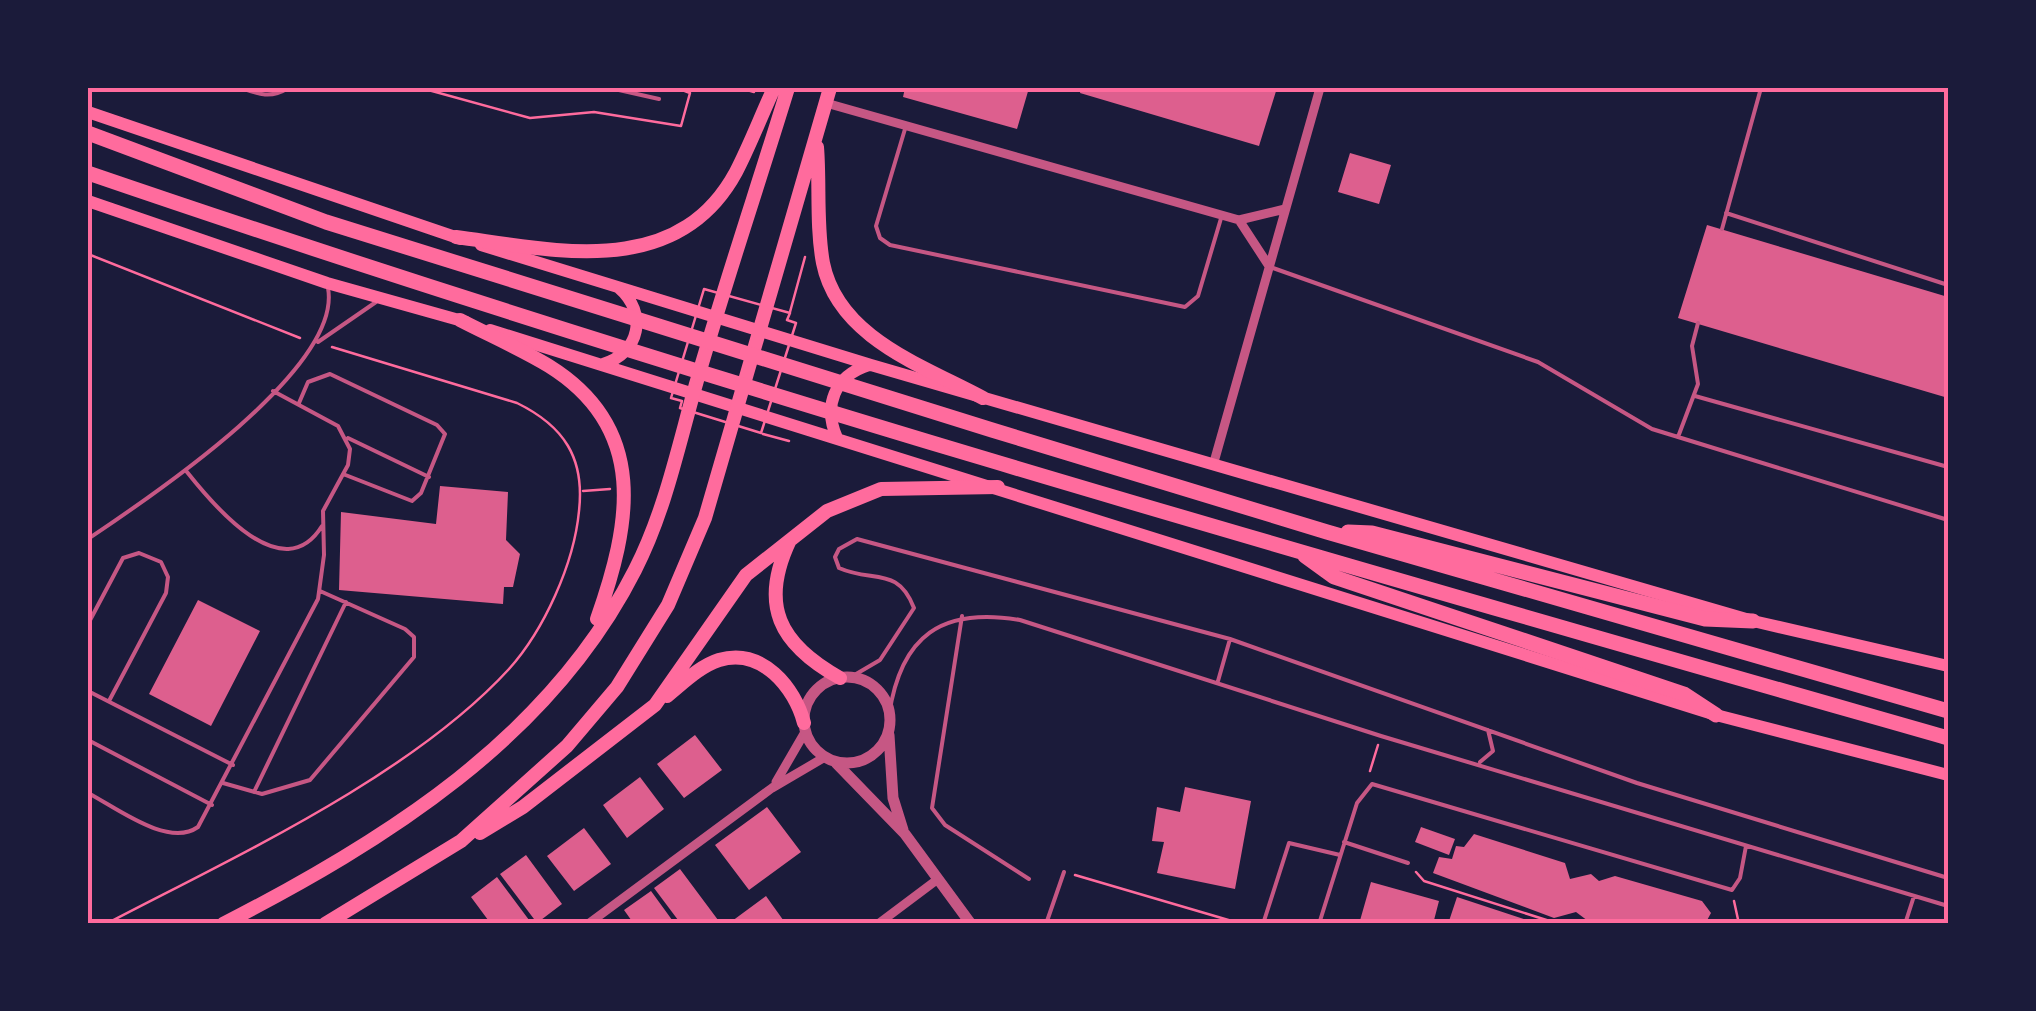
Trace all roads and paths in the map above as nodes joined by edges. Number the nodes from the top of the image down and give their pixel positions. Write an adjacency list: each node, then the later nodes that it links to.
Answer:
1 (241, 88): 2 (lane)
2 (288, 88)
3 (421, 88): 5 (path)
4 (610, 88): 11 (lane)
5 (677, 88)
6 (774, 88): 23 (main road)
7 (788, 88): 32 (main road)
8 (1320, 88): 18 (street)
9 (1760, 88): 19 (lane)
10 (828, 95): 13 (street); 15 (main road)
11 (660, 98)
12 (88, 112): 23 (main road)
13 (906, 126): 20 (street); 20 (lane)
14 (88, 133): 60 (highway)
15 (816, 133): 35 (main road); 42 (main road)
16 (88, 173): 63 (highway)
17 (88, 201): 27 (main road)
18 (1285, 209): 21 (street); 26 (street)
19 (1726, 213): 22 (lane); 28 (lane)
20 (1222, 215): 21 (street)
21 (1239, 220): 26 (street)
22 (1722, 229)
23 (456, 238): 29 (main road)
24 (88, 254): 36 (path)
25 (805, 257): 31 (path)
26 (1269, 266): 47 (lane); 50 (street)
27 (327, 283): 30 (main road); 36 (lane)
28 (1948, 285)
29 (618, 287): 32 (main road); 37 (main road)
30 (383, 299): 33 (main road); 36 (lane)
31 (790, 313)
32 (717, 317): 35 (main road); 40 (main road)
33 (460, 320): 37 (main road); 55 (main road)
34 (1698, 324): 41 (lane)
35 (760, 330): 38 (main road); 44 (main road)
36 (314, 344): 39 (lane); 57 (path)
37 (600, 365): 40 (main road)
38 (871, 365): 42 (main road); 48 (main road)
39 (273, 391): 43 (lane); 52 (lane)
40 (694, 394): 44 (main road); 69 (main road)
41 (1694, 396): 47 (lane); 51 (lane)
42 (983, 398): 50 (main road)
43 (298, 404): 46 (lane); 54 (lane)
44 (736, 406): 48 (main road); 96 (main road)
45 (762, 434): 49 (path)
46 (347, 437): 53 (lane); 54 (lane)
47 (1678, 437): 58 (lane)
48 (837, 438): 56 (main road)
49 (796, 443)
50 (1214, 462): 67 (main road)
51 (1948, 467)
52 (186, 470): 59 (lane); 62 (lane)
53 (343, 474): 54 (lane); 59 (lane)
54 (429, 477)
55 (626, 487): 57 (path); 69 (main road)
56 (998, 488): 61 (main road); 78 (main road)
57 (582, 492): 108 (path)
58 (1948, 520)
59 (322, 526): 64 (lane)
60 (1328, 532): 67 (highway); 77 (highway)
61 (793, 536): 72 (main road); 76 (main road)
62 (88, 539)
63 (1302, 553): 78 (highway); 83 (highway)
64 (320, 591): 65 (lane); 87 (lane)
65 (346, 602): 93 (lane); 93 (lane)
66 (962, 616): 73 (lane); 79 (lane); 104 (lane)
67 (1753, 622): 71 (main road)
68 (88, 624): 75 (lane)
69 (590, 640): 109 (main road)
70 (1230, 640): 72 (lane); 73 (lane); 81 (lane)
71 (1948, 666)
72 (845, 678): 79 (street); 80 (street)
73 (1218, 681): 82 (lane)
74 (88, 691): 75 (lane)
75 (109, 702): 87 (lane)
76 (655, 705): 80 (main road); 96 (main road)
77 (1948, 711)
78 (1716, 715): 88 (main road)
79 (889, 718): 85 (street); 95 (street)
80 (804, 728): 85 (street); 91 (street)
81 (1488, 730): 86 (lane); 102 (lane)
82 (1380, 736): 86 (lane); 90 (path)
83 (1948, 738)
84 (88, 740): 94 (lane)
85 (829, 759): 91 (street); 95 (street)
86 (1476, 763): 98 (lane)
87 (233, 764): 89 (lane)
88 (1948, 775)
89 (224, 784): 93 (lane); 94 (lane)
90 (1365, 787): 97 (lane); 105 (lane)
91 (772, 788): 111 (street)
92 (88, 793): 94 (lane)
93 (253, 794)
94 (212, 805)
95 (905, 834): 103 (street)
96 (461, 841): 110 (main road)
97 (1344, 842): 99 (lane); 100 (lane)
98 (1746, 846): 105 (lane); 106 (lane)
99 (1340, 855): 116 (lane); 117 (lane)
100 (1408, 863): 118 (path)
101 (1064, 872): 114 (lane); 115 (path)
102 (1948, 878)
103 (938, 879): 112 (street); 113 (street)
104 (1029, 880)
105 (1732, 890): 119 (path)
106 (1914, 896): 107 (lane); 120 (lane)
107 (1948, 906)
108 (106, 924)
109 (223, 924)
110 (325, 924)
111 (588, 924)
112 (878, 924)
113 (971, 924)
114 (1046, 924)
115 (1242, 924)
116 (1263, 924)
117 (1319, 924)
118 (1559, 924)
119 (1738, 924)
120 (1904, 924)

